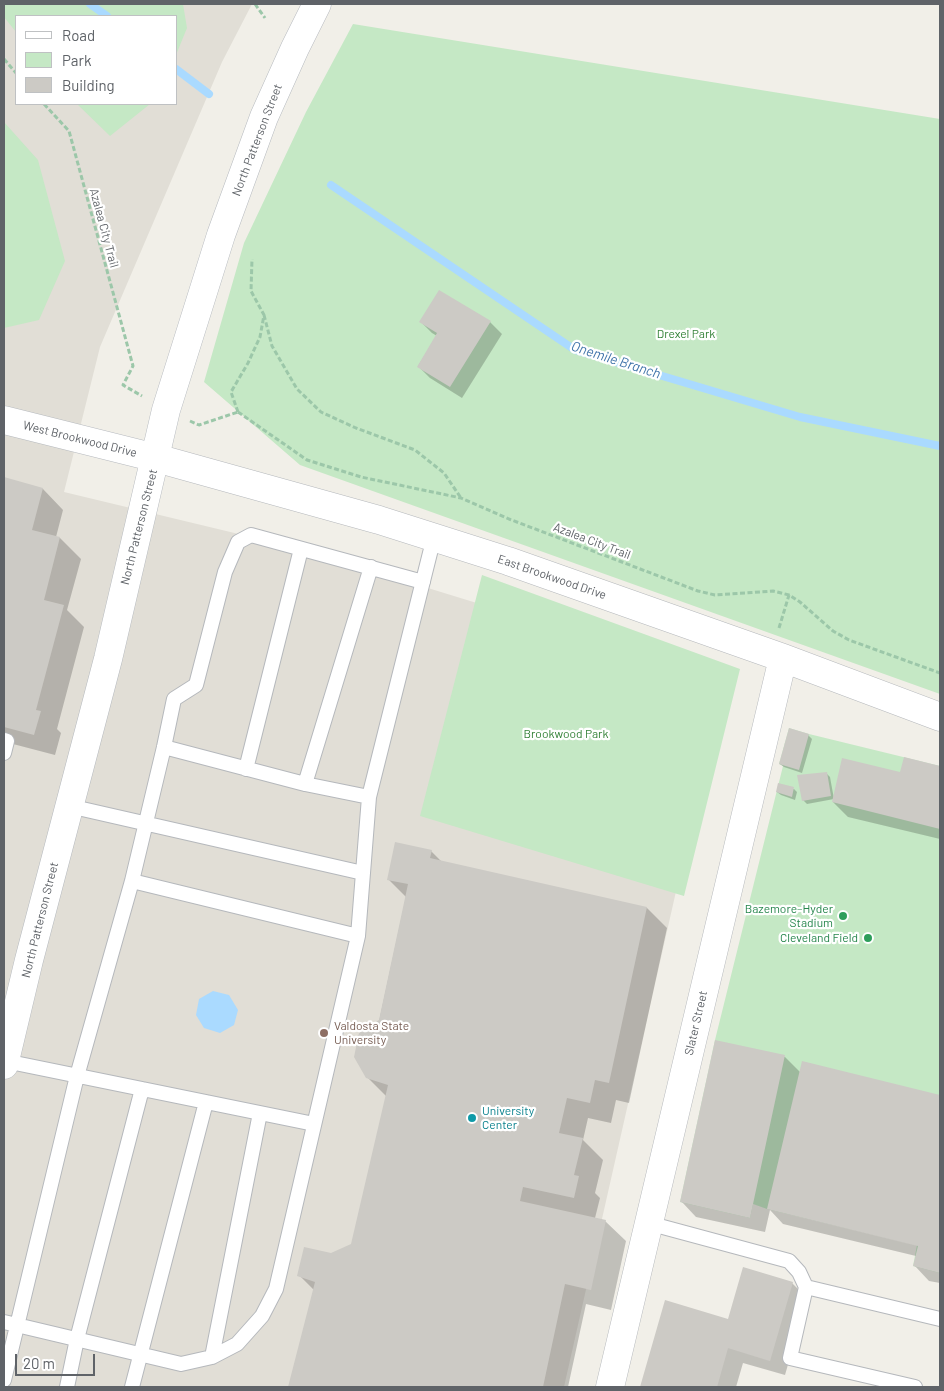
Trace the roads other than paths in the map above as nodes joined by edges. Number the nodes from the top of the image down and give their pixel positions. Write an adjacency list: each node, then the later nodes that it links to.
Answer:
1 (317, 4): 3 (street, North Patterson Street)
2 (4, 420): 3 (street, West Brookwood Drive)
3 (156, 458): 4 (street, East Brookwood Drive); 16 (street, North Patterson Street)
4 (434, 537): 7 (lane); 8 (street, East Brookwood Drive)
5 (301, 549): 6 (lane); 11 (lane); 13 (lane)
6 (371, 567): 7 (lane); 14 (lane)
7 (423, 582): 15 (lane)
8 (777, 656): 9 (street, East Brookwood Drive); 27 (street, Slater Street)
9 (940, 717)
10 (4, 740): 12 (lane)
11 (164, 747): 13 (lane); 17 (lane)
12 (4, 753)
13 (246, 769): 14 (lane)
14 (305, 784): 15 (lane)
15 (369, 797): 18 (lane)
16 (69, 806): 17 (lane); 21 (street, North Patterson Street)
17 (146, 822): 18 (lane); 19 (lane)
18 (363, 873): 20 (lane)
19 (132, 882): 20 (lane); 22 (lane)
20 (358, 936): 26 (lane)
21 (4, 1062): 22 (lane)
22 (77, 1076): 23 (lane); 30 (lane)
23 (142, 1089): 24 (lane); 31 (lane)
24 (206, 1102): 25 (lane); 32 (lane)
25 (260, 1113): 26 (lane); 33 (lane)
26 (314, 1124): 33 (lane)
27 (648, 1223): 28 (lane); 37 (street, Slater Street)
28 (806, 1287): 29 (lane); 38 (lane)
29 (940, 1319)
30 (10, 1323): 31 (lane); 34 (lane)
31 (77, 1339): 32 (lane); 35 (lane)
32 (140, 1354): 33 (lane); 36 (lane)
33 (212, 1357)
34 (4, 1380)
35 (66, 1387)
36 (132, 1387)
37 (610, 1387)
38 (915, 1387)

